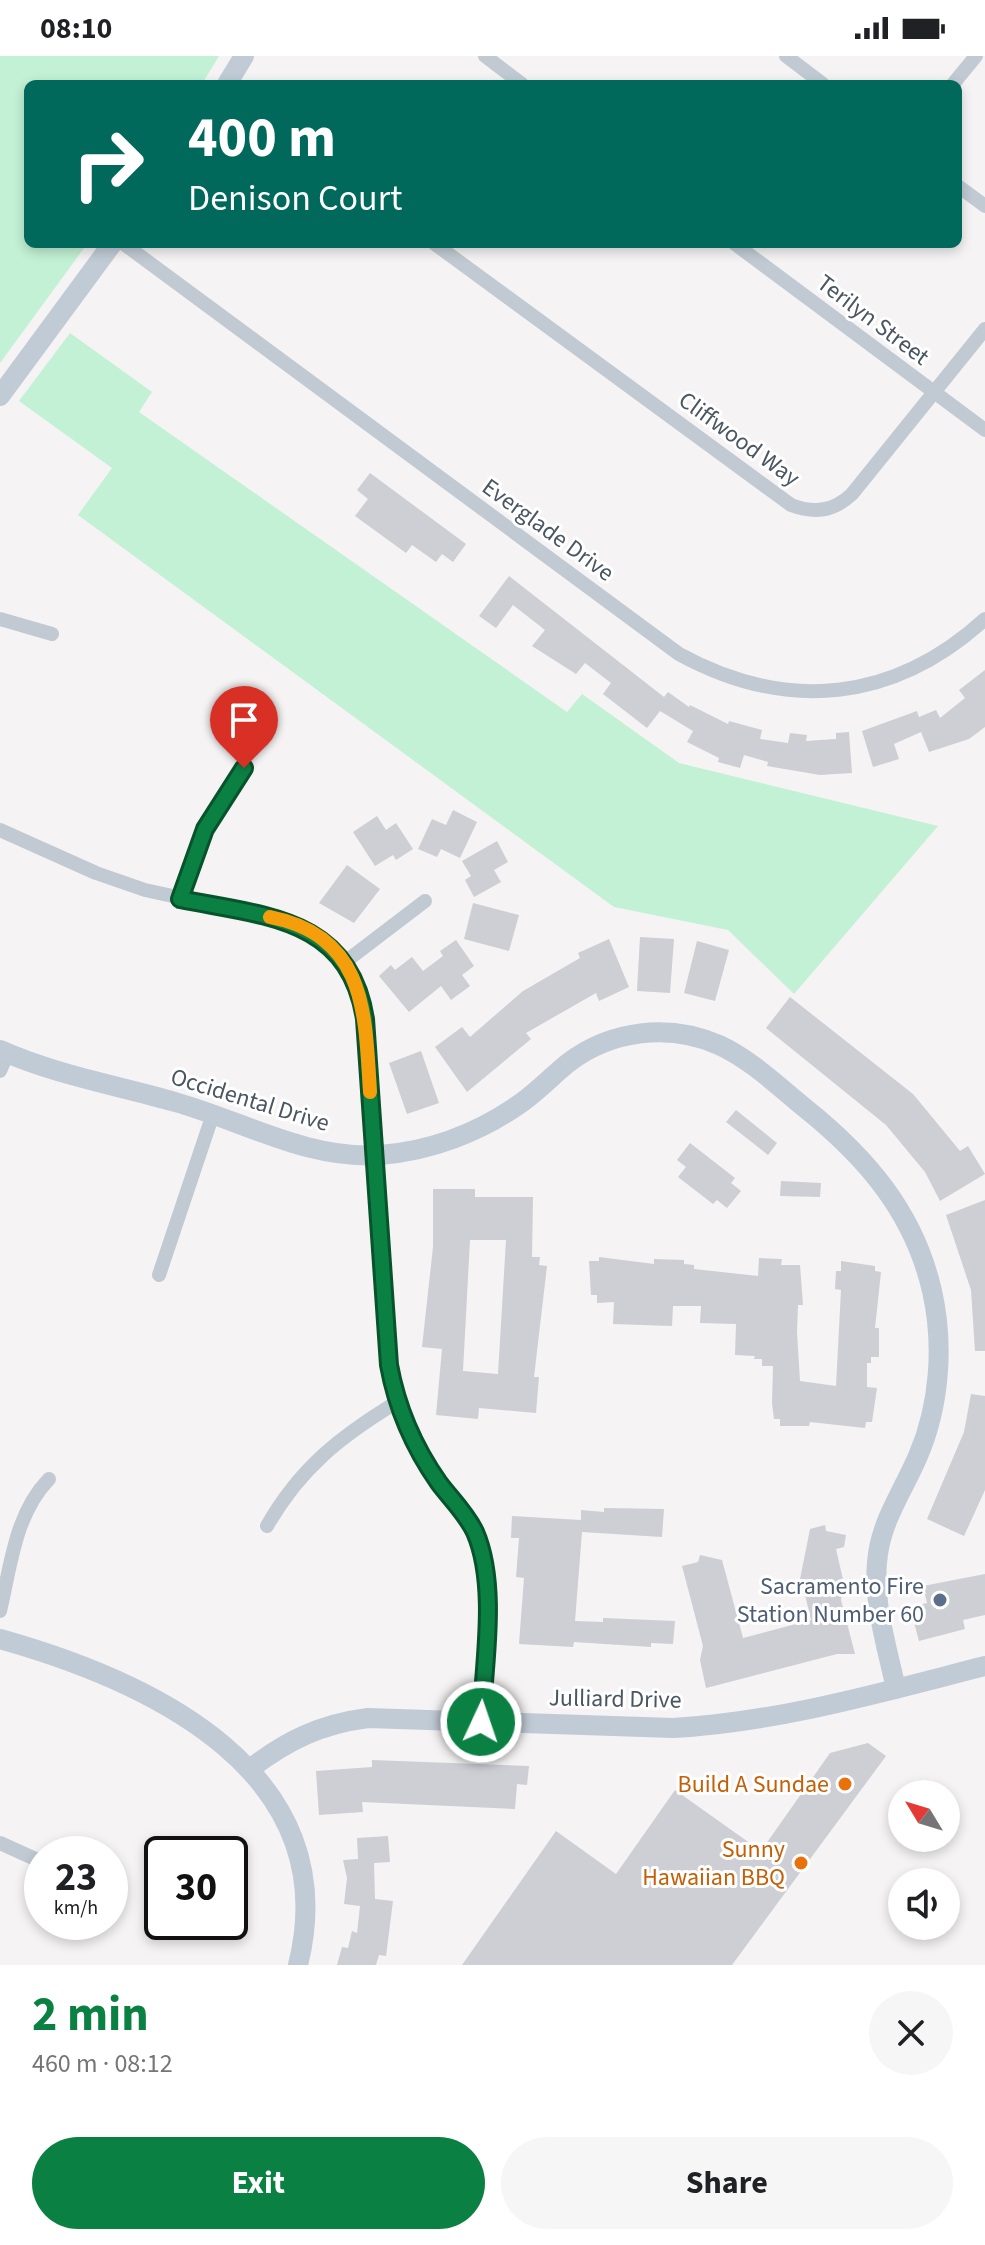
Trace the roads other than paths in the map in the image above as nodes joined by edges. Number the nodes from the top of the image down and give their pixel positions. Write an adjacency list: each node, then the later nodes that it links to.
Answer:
1 (244, 56): 5 (street)
2 (485, 56): 6 (street)
3 (786, 56): 7 (street)
4 (976, 56): 8 (street)
5 (229, 80)
6 (517, 80)
7 (818, 80)
8 (956, 80)
9 (962, 189): 10 (street)
10 (985, 206)
11 (109, 248): 17 (street)
12 (129, 248): 20 (street, Everglade Drive)
13 (440, 248): 16 (street, Cliffwood Way)
14 (740, 248): 16 (street, Terilyn Street)
15 (985, 329): 16 (street, Cliffwood Way)
16 (933, 392): 18 (street, Terilyn Street)
17 (0, 396)
18 (985, 430)
19 (0, 619): 21 (street)
20 (985, 619)
21 (52, 634)
22 (244, 768): 24 (street)
23 (0, 830): 24 (street)
24 (180, 899): 26 (street)
25 (425, 901): 26 (street)
26 (345, 962): 29 (street)
27 (3, 1058): 28 (street, Occidental Drive)
28 (213, 1114): 29 (street, Occidental Drive); 30 (street)
29 (374, 1155): 31 (street); 37 (street, Occidental Drive)
30 (159, 1275)
31 (397, 1402): 33 (street); 38 (street)
32 (49, 1479): 34 (street)
33 (267, 1526)
34 (0, 1611)
35 (0, 1639): 39 (street)
36 (985, 1666): 37 (street, Julliard Drive)
37 (896, 1689): 38 (street, Julliard Drive)
38 (481, 1722): 39 (street, Julliard Drive)
39 (251, 1768): 42 (street)
40 (0, 1843): 41 (street)
41 (24, 1854)
42 (298, 1965)

